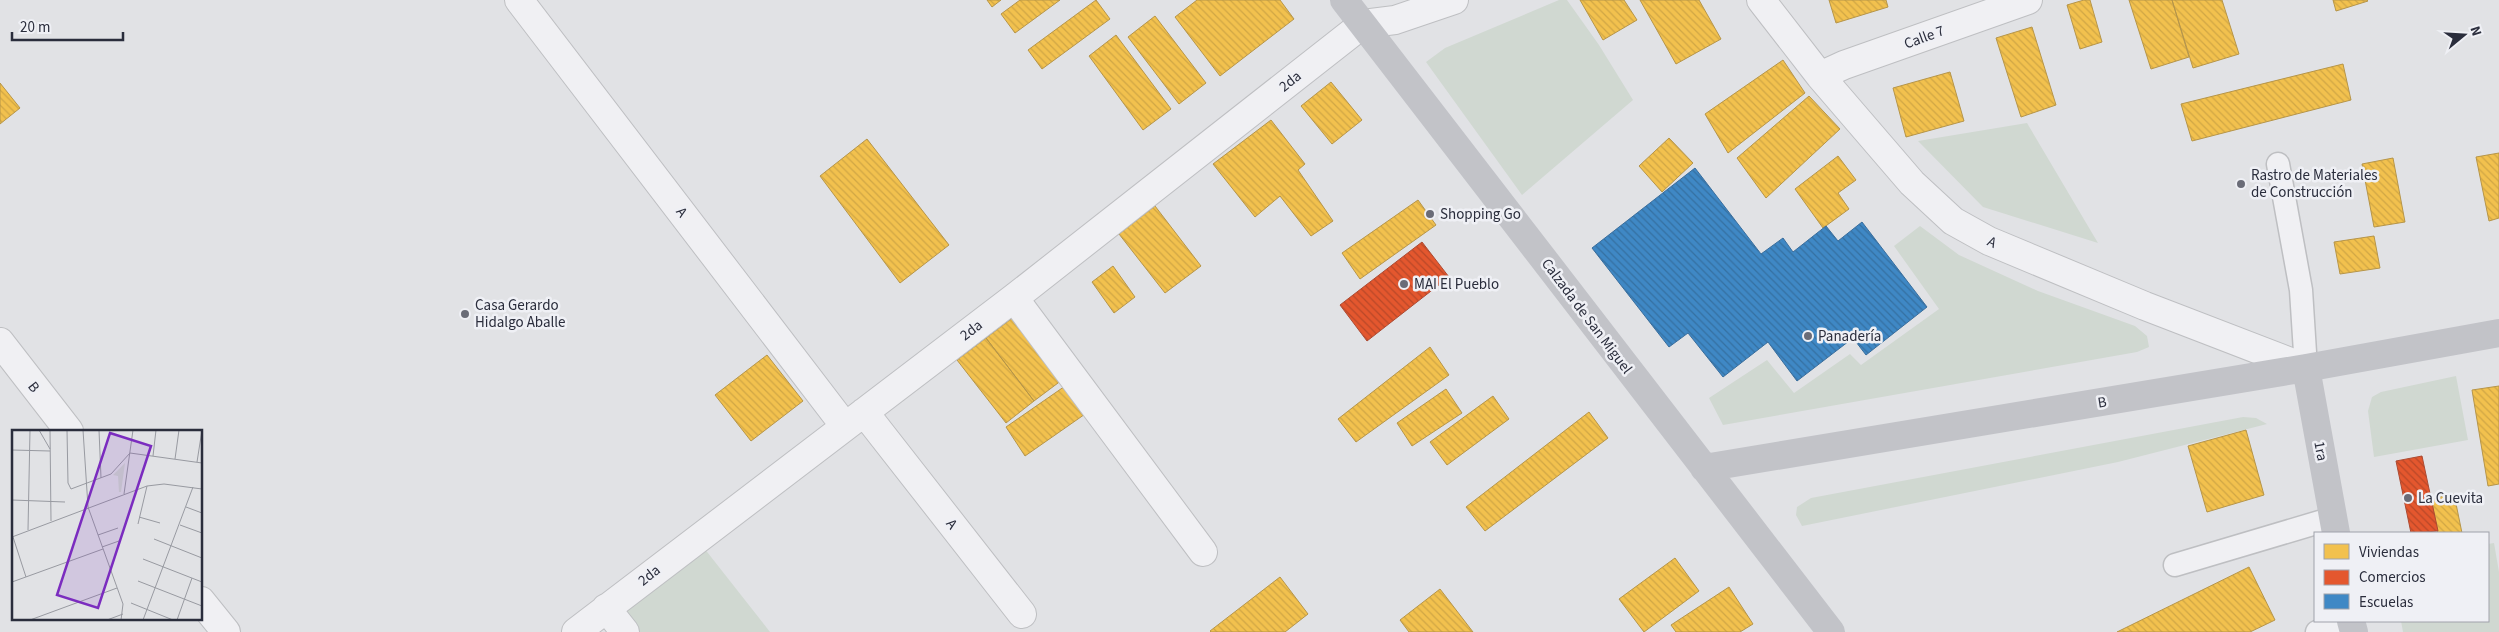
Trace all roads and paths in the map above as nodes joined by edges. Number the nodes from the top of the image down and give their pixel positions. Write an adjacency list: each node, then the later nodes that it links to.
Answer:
1 (519, 0): 13 (street, A)
2 (1344, 0): 6 (street, Calzada de San Miguel)
3 (1454, 0): 6 (street)
4 (1761, 0): 7 (street, A)
5 (2028, 0): 7 (street, Calle 7)
6 (1363, 24): 9 (street, 2da); 15 (street, Calzada de San Miguel)
7 (1820, 76): 12 (street, A)
8 (2278, 164): 12 (lane)
9 (1014, 298): 13 (street, 2da); 17 (street)
10 (2499, 333): 12 (street, B)
11 (0, 342): 14 (street, B)
12 (2306, 368): 15 (street, B); 16 (street, 1ra)
13 (854, 418): 20 (street, 2da); 21 (street, A)
14 (68, 430)
15 (1704, 468): 26 (street, Calzada de San Miguel)
16 (2334, 526): 18 (lane)
17 (1203, 552)
18 (2175, 565)
19 (202, 602): 23 (street)
20 (606, 608): 24 (street, 2da); 25 (street)
21 (1022, 614)
22 (2339, 622): 27 (lane)
23 (226, 632)
24 (576, 632)
25 (625, 632)
26 (1831, 632)
27 (2317, 632)

